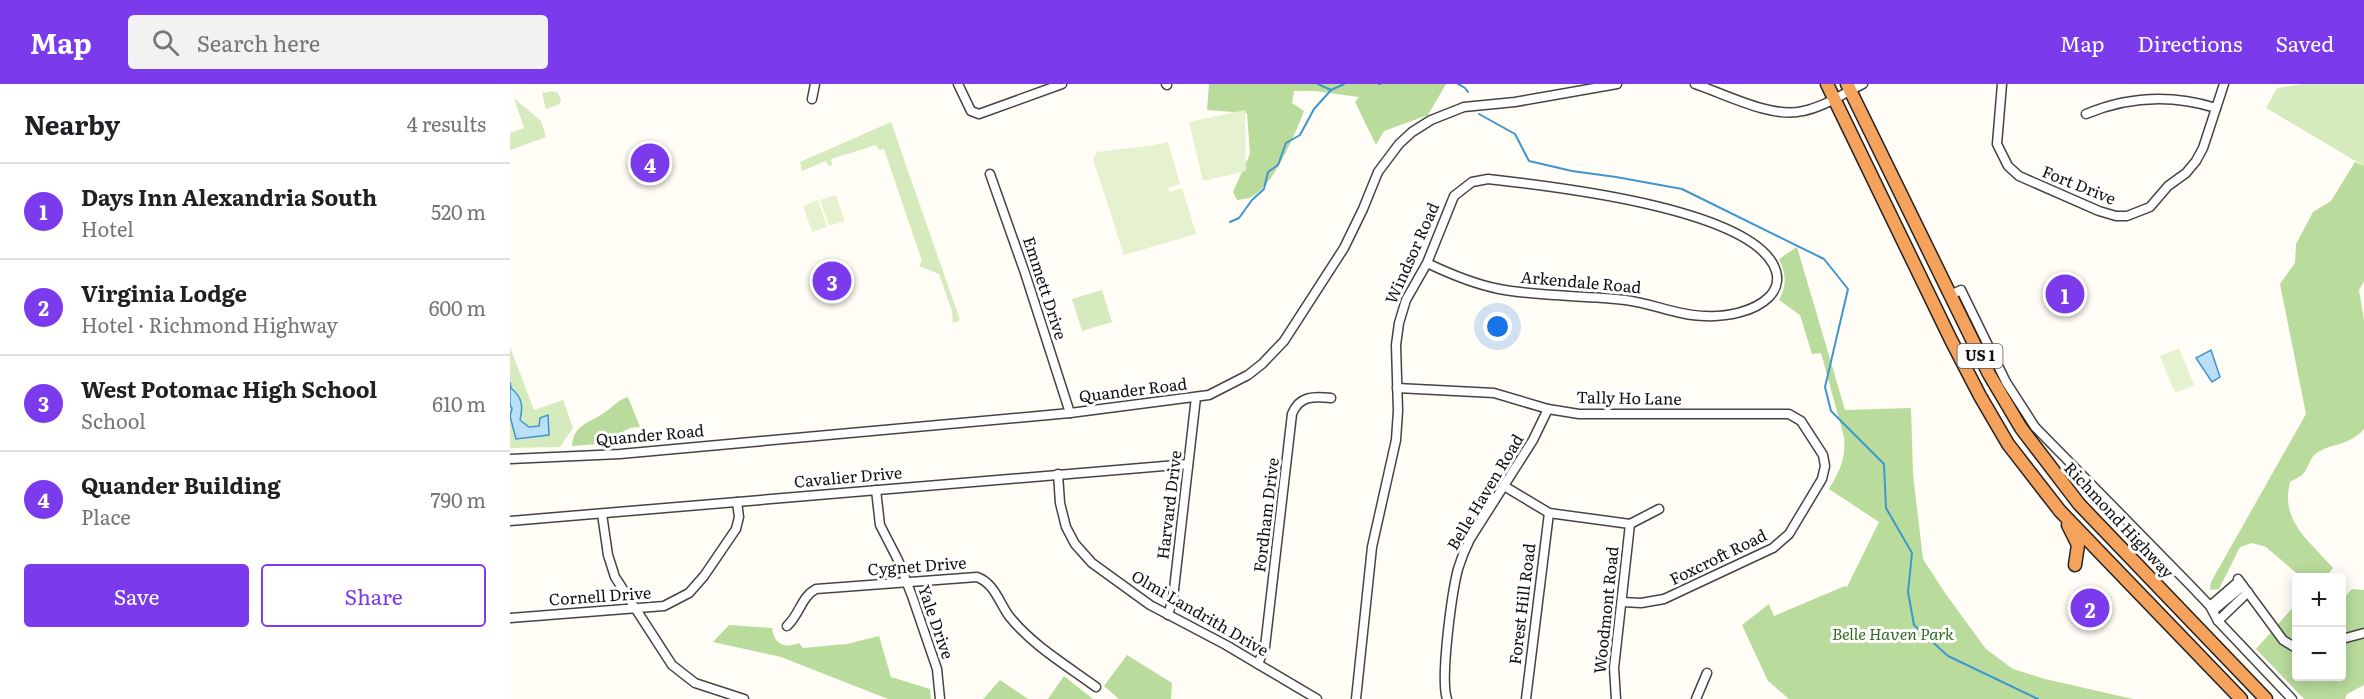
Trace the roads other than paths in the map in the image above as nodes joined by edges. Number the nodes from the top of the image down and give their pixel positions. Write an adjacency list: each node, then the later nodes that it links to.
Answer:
1 (815, 84): 12 (street)
2 (958, 84): 3 (street)
3 (1062, 84)
4 (1617, 84): 20 (street, Quander Road)
5 (1695, 84): 11 (street)
6 (1827, 84): 11 (highway, US 1)
7 (1863, 84): 10 (street)
8 (2002, 84): 13 (street, Fort Drive)
9 (2224, 84): 13 (street, Fort Drive)
10 (1849, 87): 11 (street); 17 (highway, Richmond Highway / US 1)
11 (1834, 98): 32 (highway, US 1)
12 (812, 99)
13 (2216, 108): 14 (street)
14 (2086, 114)
15 (990, 174): 23 (street, Emmett Drive)
16 (1426, 263): 18 (street, Arkendale Road); 18 (street, Windsor Road); 19 (street, Windsor Road)
17 (1950, 295): 42 (street); 62 (highway, Richmond Highway / US 1)
18 (1769, 297)
19 (1397, 388): 22 (street, Tally Ho Lane); 56 (street, Windsor Road)
20 (1196, 397): 23 (street, Quander Road); 26 (street, Harvard Drive)
21 (1331, 398): 50 (street, Fordham Drive)
22 (1548, 409): 24 (street, Tally Ho Lane); 28 (street, Belle Haven Road)
23 (1070, 413): 25 (street, Quander Road)
24 (1813, 440): 40 (street, Foxcroft Road)
25 (510, 459)
26 (1188, 464): 27 (street, Cavalier Drive); 43 (street, Harvard Drive)
27 (1058, 474): 29 (street, Cavalier Drive); 43 (street, Olmi Landrith Drive)
28 (1504, 486): 33 (street); 57 (street, Belle Haven Road)
29 (876, 489): 30 (street, Cavalier Drive); 38 (street, Yale Drive)
30 (737, 502): 34 (street, Cavalier Drive); 41 (street, Cornell Drive)
31 (1659, 509): 36 (street)
32 (2060, 511): 37 (highway); 61 (highway, US 1)
33 (1548, 513): 36 (street); 58 (street, Forest Hill Road)
34 (602, 514): 35 (street, Cavalier Drive); 41 (street)
35 (510, 521)
36 (1630, 524): 40 (street, Woodmont Road)
37 (2075, 565)
38 (906, 581): 46 (street, Cygnet Drive); 52 (street, Cygnet Drive); 54 (street, Yale Drive)
39 (2242, 584): 42 (street); 45 (street); 49 (street)
40 (1622, 602): 59 (street, Woodmont Road)
41 (635, 609): 44 (street, Cornell Drive); 53 (street)
42 (2211, 609): 45 (street)
43 (1168, 615): 50 (street, Olmi Landrith Drive)
44 (510, 618)
45 (2218, 621): 63 (street)
46 (787, 626)
47 (2364, 633): 48 (street)
48 (2346, 638)
49 (2292, 646)
50 (1258, 664): 55 (street, Olmi Landrith Drive)
51 (1707, 673): 60 (street)
52 (1096, 687)
53 (744, 699)
54 (940, 699)
55 (1317, 699)
56 (1356, 699)
57 (1447, 699)
58 (1526, 699)
59 (1616, 699)
60 (1696, 699)
61 (2241, 699)
62 (2266, 699)
63 (2292, 699)

